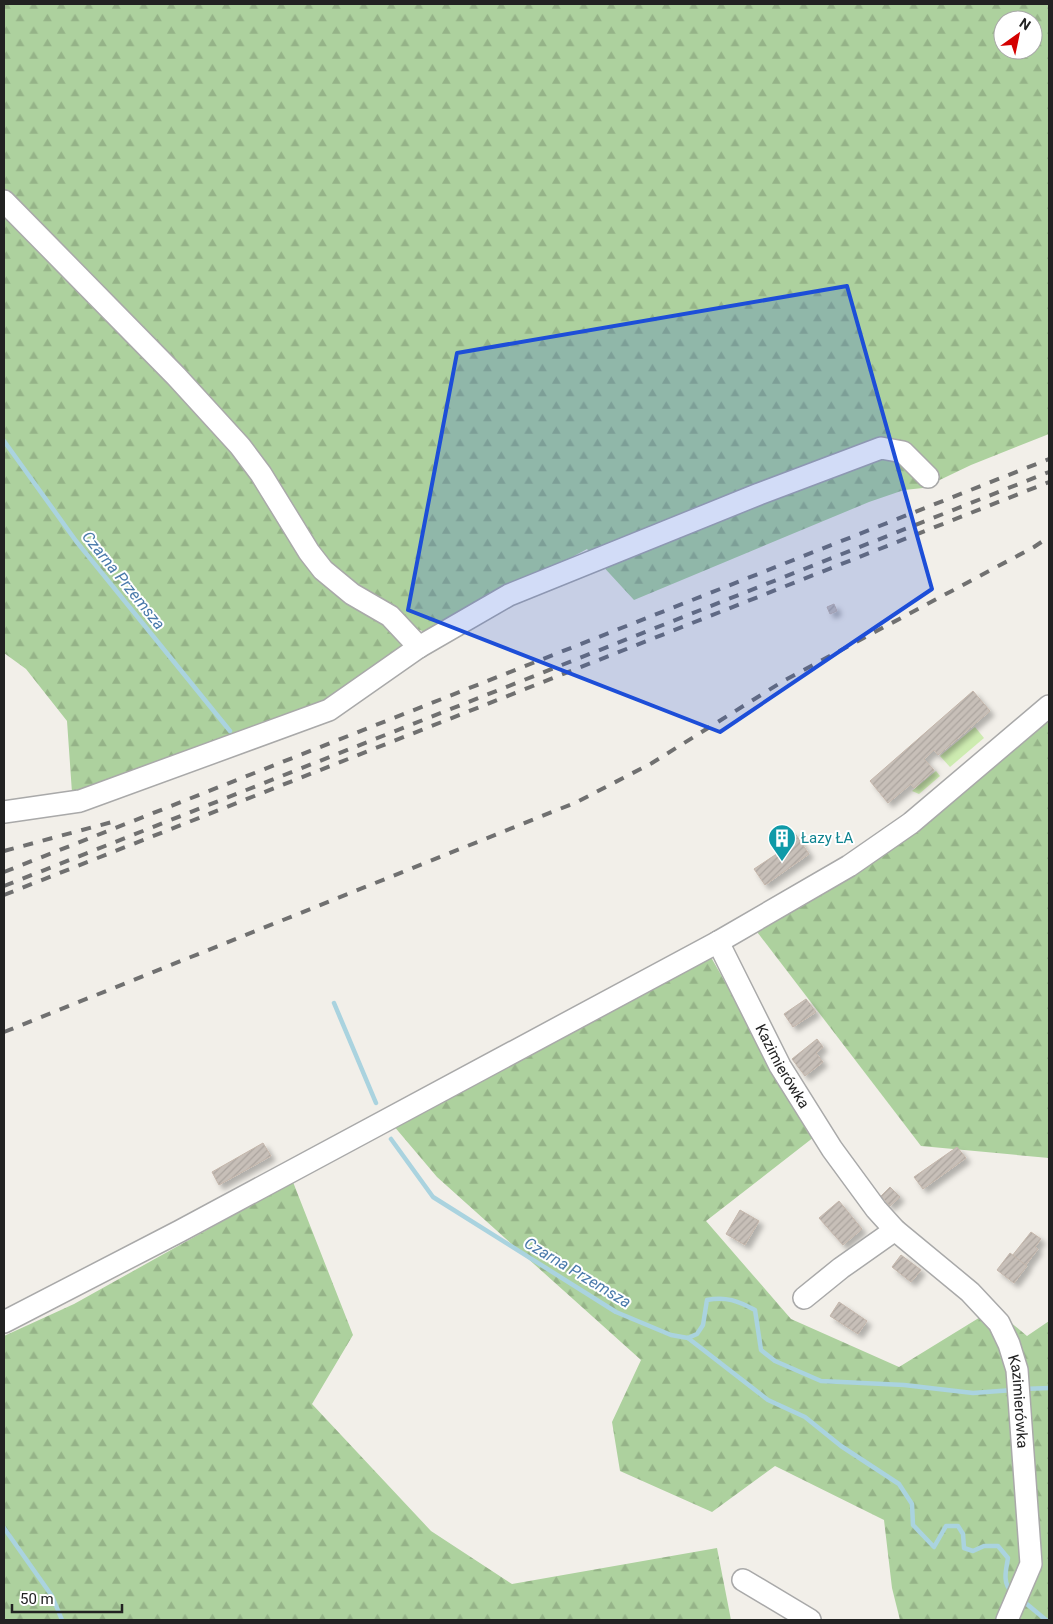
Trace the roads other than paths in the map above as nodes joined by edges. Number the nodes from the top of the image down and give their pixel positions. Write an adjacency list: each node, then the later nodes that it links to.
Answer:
1 (4, 201): 3 (street)
2 (928, 477): 3 (street)
3 (419, 647): 5 (street)
4 (1049, 706): 6 (street)
5 (4, 812)
6 (718, 942): 7 (street, Kazimierówka); 9 (street)
7 (895, 1230): 8 (street); 11 (street, Kazimierówka)
8 (804, 1298)
9 (4, 1322)
10 (743, 1580): 12 (street)
11 (1012, 1610)
12 (810, 1620)

